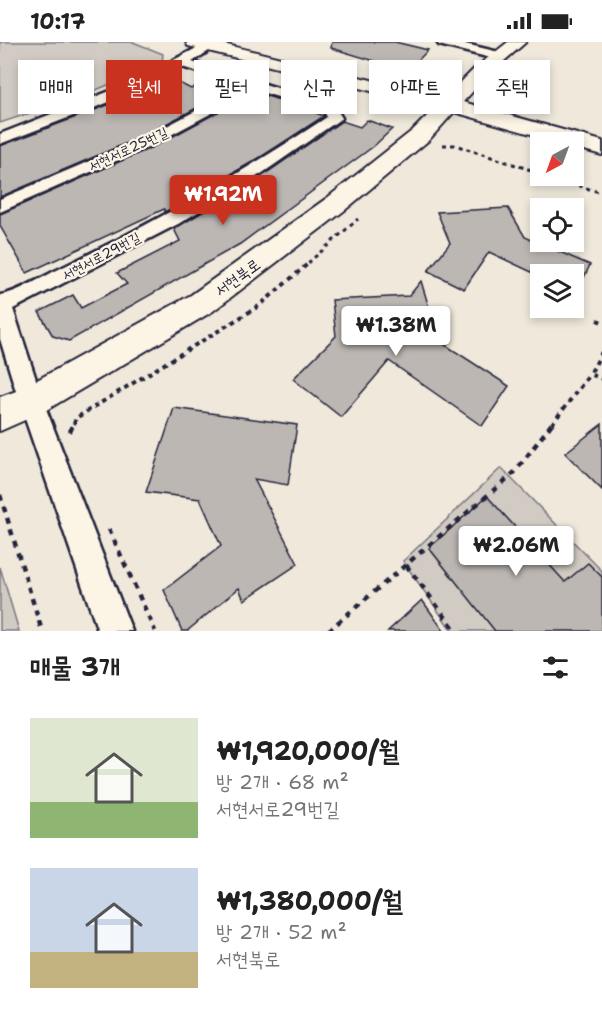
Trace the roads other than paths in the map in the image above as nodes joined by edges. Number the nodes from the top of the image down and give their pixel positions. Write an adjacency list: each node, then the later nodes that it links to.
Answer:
1 (443, 42): 4 (street)
2 (518, 42): 4 (street, 서현북로)
3 (201, 44): 5 (street); 7 (street)
4 (499, 56): 9 (street, 서현북로)
5 (183, 63): 6 (street, 서현서로29번길); 13 (street)
6 (194, 66)
7 (369, 85)
8 (269, 89): 16 (street, 서현서로29번길)
9 (462, 93)
10 (462, 108): 14 (street)
11 (199, 114): 15 (street, 서현서로25번길)
12 (441, 114): 17 (street, 서현북로)
13 (0, 139)
14 (602, 148)
15 (0, 207)
16 (0, 305): 17 (street)
17 (31, 401): 18 (street, 서현북로); 19 (street)
18 (0, 414)
19 (115, 631)

